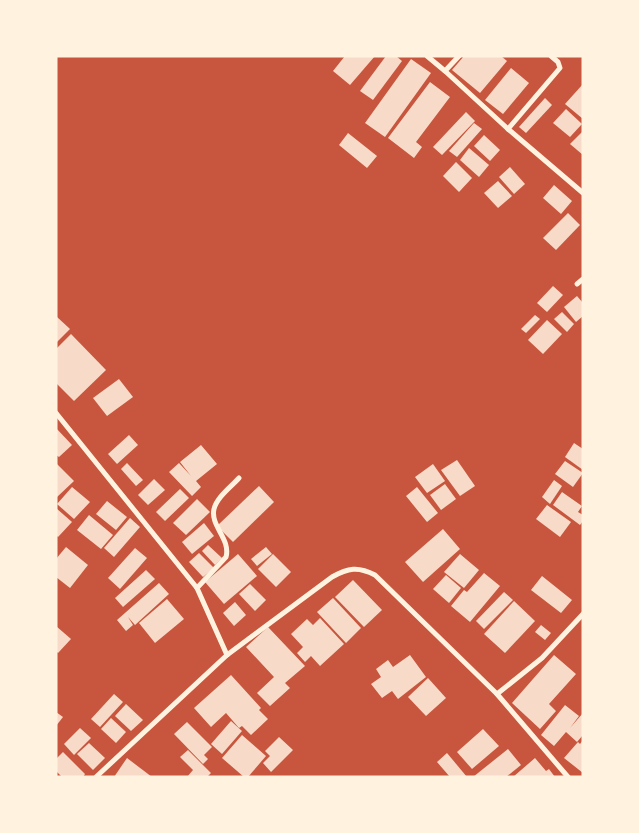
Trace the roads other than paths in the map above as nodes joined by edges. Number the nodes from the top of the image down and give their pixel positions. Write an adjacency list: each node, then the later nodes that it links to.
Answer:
1 (427, 56): 4 (street)
2 (459, 56): 4 (street)
3 (551, 56): 5 (street)
4 (445, 71): 5 (street)
5 (508, 129): 6 (street)
6 (583, 193)
7 (583, 279): 8 (street)
8 (577, 284)
9 (56, 413): 11 (street)
10 (239, 478): 11 (street)
11 (197, 588): 13 (street)
12 (583, 614): 14 (street)
13 (227, 655): 14 (street); 15 (street)
14 (497, 694): 16 (street)
15 (96, 777)
16 (568, 777)

